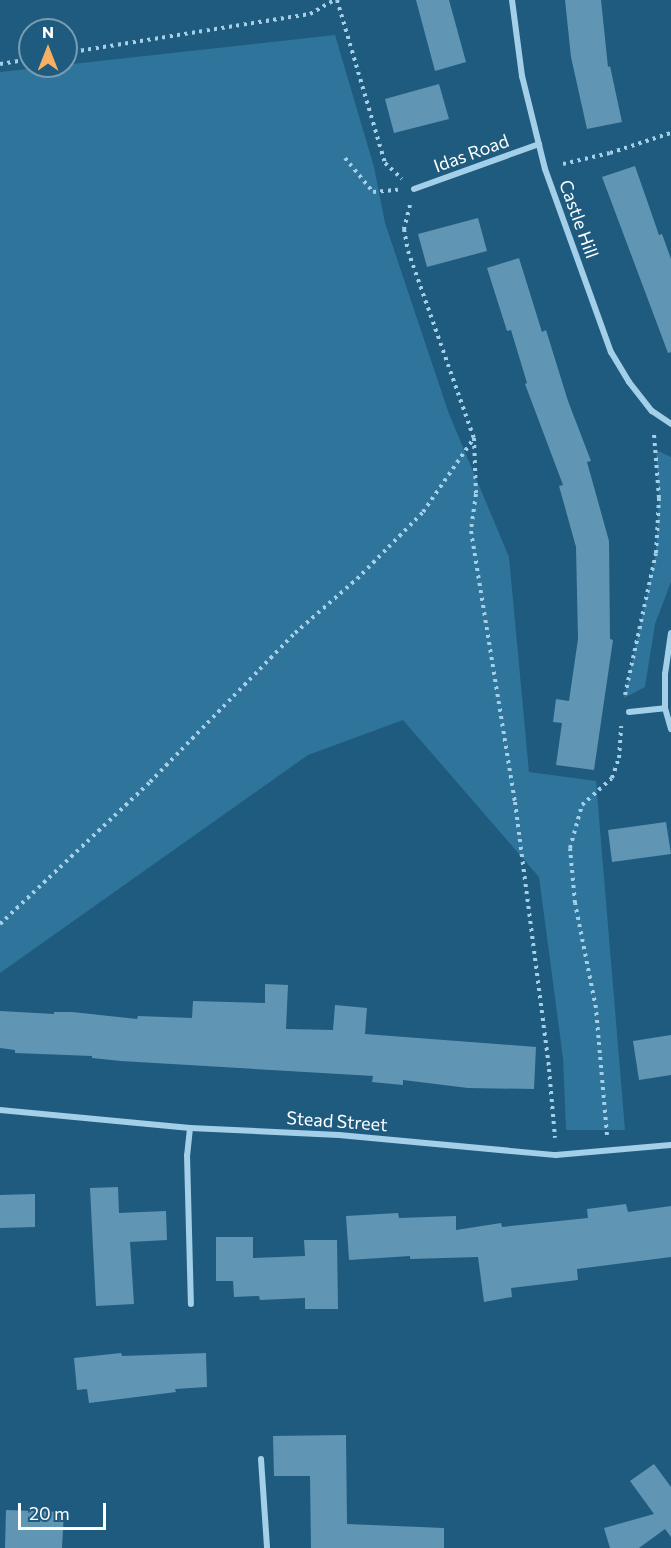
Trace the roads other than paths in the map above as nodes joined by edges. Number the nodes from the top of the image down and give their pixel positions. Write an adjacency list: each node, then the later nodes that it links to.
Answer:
1 (512, 0): 2 (street, Castle Hill)
2 (539, 144): 3 (street, Idas Road); 4 (street, Castle Hill)
3 (414, 189)
4 (671, 424)
5 (671, 633): 6 (street)
6 (665, 708): 7 (street); 8 (street)
7 (629, 712)
8 (671, 729)
9 (0, 1110): 10 (street, Stead Street)
10 (190, 1128): 11 (street, Stead Street); 12 (street)
11 (671, 1145)
12 (191, 1304)
13 (261, 1459): 14 (street)
14 (267, 1548)

